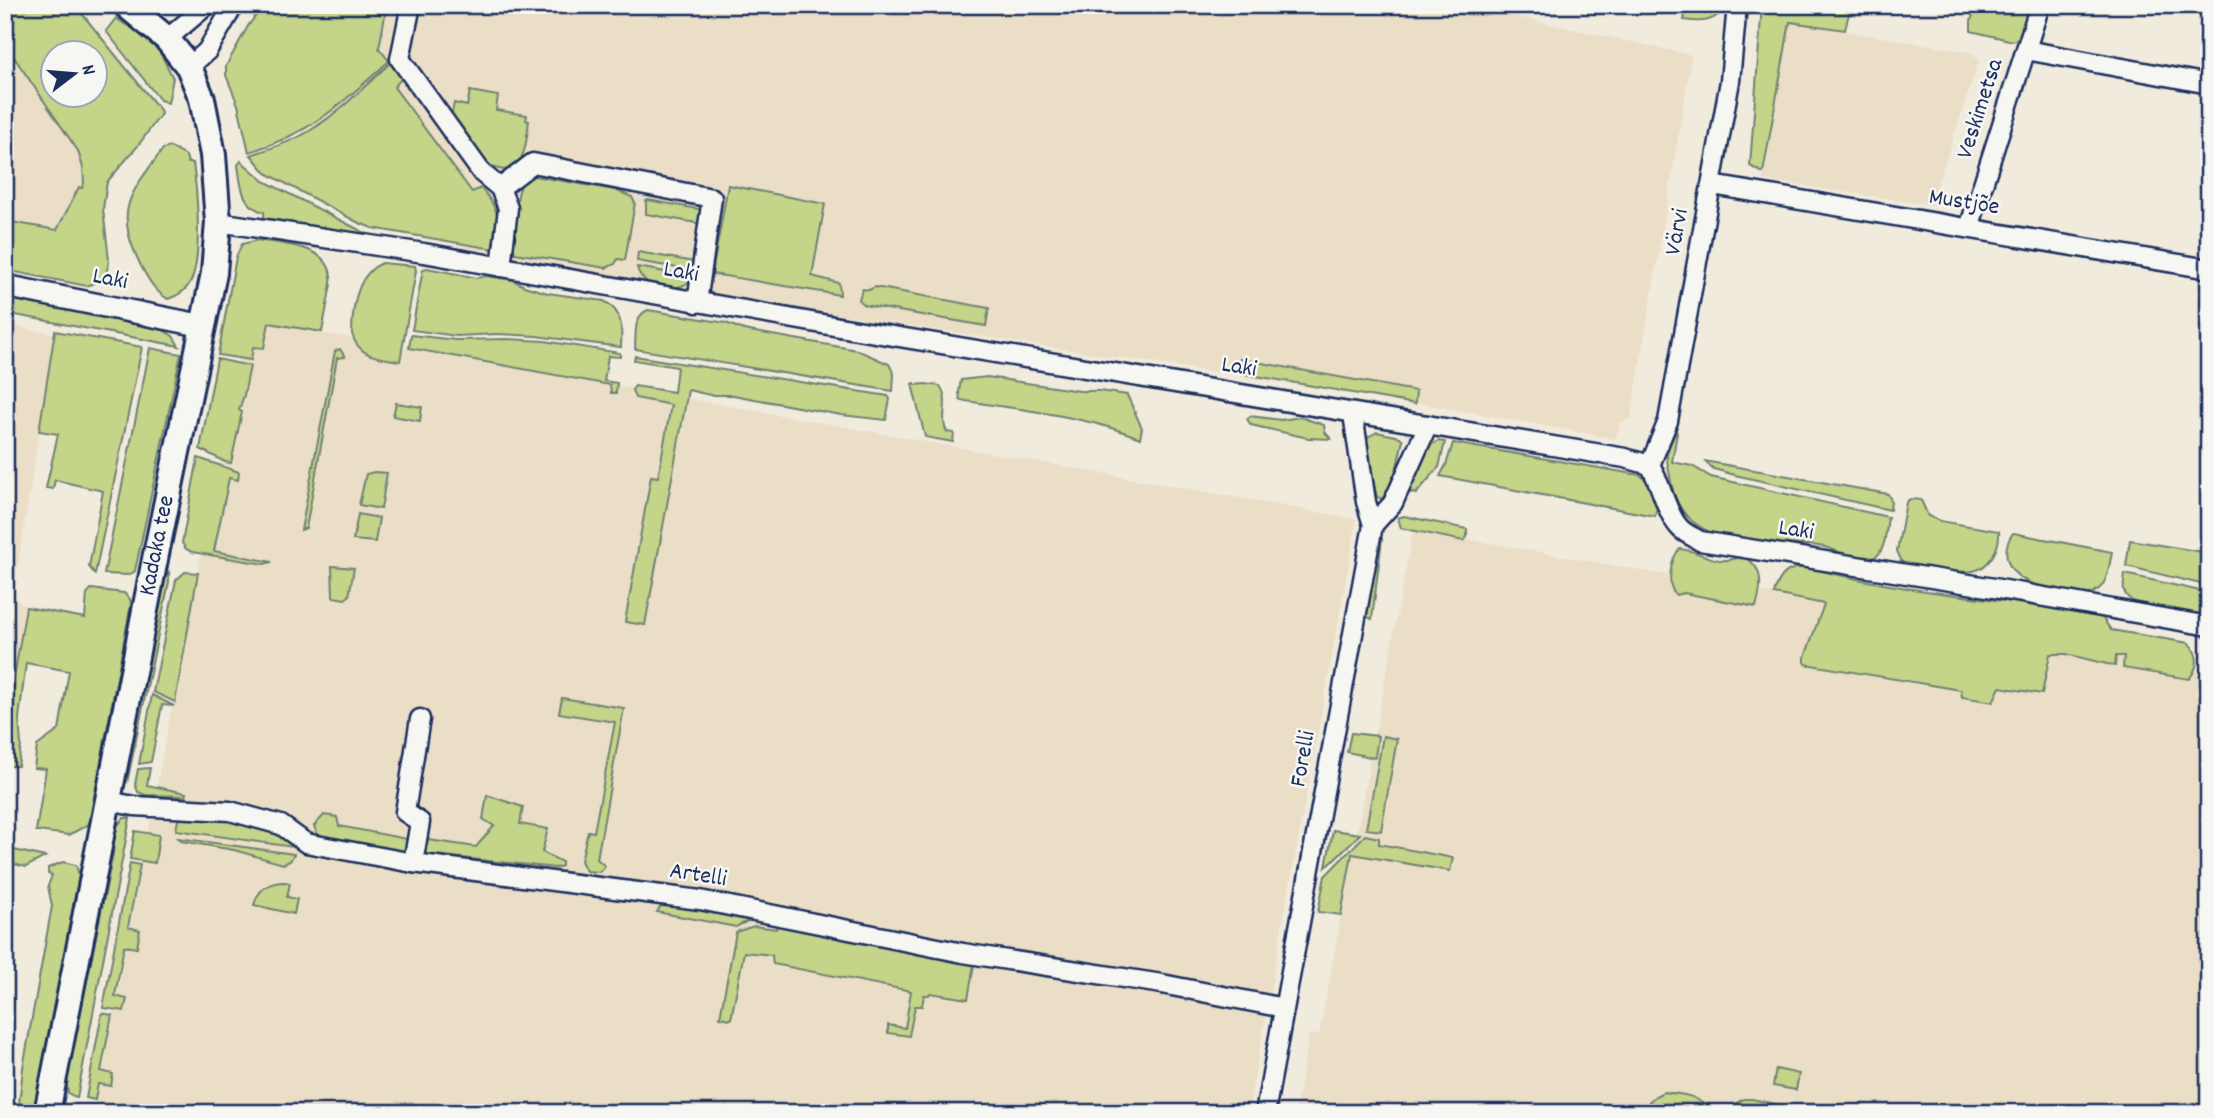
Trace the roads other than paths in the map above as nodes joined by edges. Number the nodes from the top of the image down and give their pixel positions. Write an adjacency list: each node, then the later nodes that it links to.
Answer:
1 (126, 5): 7 (main road, Kadaka tee)
2 (207, 5): 7 (street)
3 (234, 5): 9 (street)
4 (411, 5): 12 (street)
5 (1737, 5): 11 (street, Värvi)
6 (2040, 5): 8 (street, Veskimetsa)
7 (167, 39): 9 (main road, Kadaka tee)
8 (2026, 50): 10 (street); 14 (street, Veskimetsa)
9 (188, 67): 13 (main road, Kadaka tee)
10 (2209, 84)
11 (1712, 185): 14 (street, Mustjõe); 22 (street, Värvi)
12 (500, 188): 15 (street); 18 (street)
13 (218, 222): 15 (street, Laki); 19 (main road, Kadaka tee)
14 (1969, 228): 16 (street, Mustjõe)
15 (501, 267): 18 (street, Laki)
16 (2209, 269)
17 (5, 286): 19 (street, Laki)
18 (697, 303): 20 (street, Laki)
19 (204, 326): 26 (main road, Kadaka tee)
20 (1353, 414): 21 (street, Laki); 23 (street, Forelli)
21 (1429, 425): 22 (street, Laki); 23 (street)
22 (1650, 464): 24 (street, Laki)
23 (1373, 526): 28 (street, Forelli)
24 (2209, 626)
25 (420, 719): 27 (street)
26 (108, 801): 27 (street, Artelli); 29 (main road, Kadaka tee)
27 (414, 863): 28 (street, Artelli)
28 (1284, 1008): 30 (street, Forelli)
29 (47, 1113)
30 (1265, 1113)

